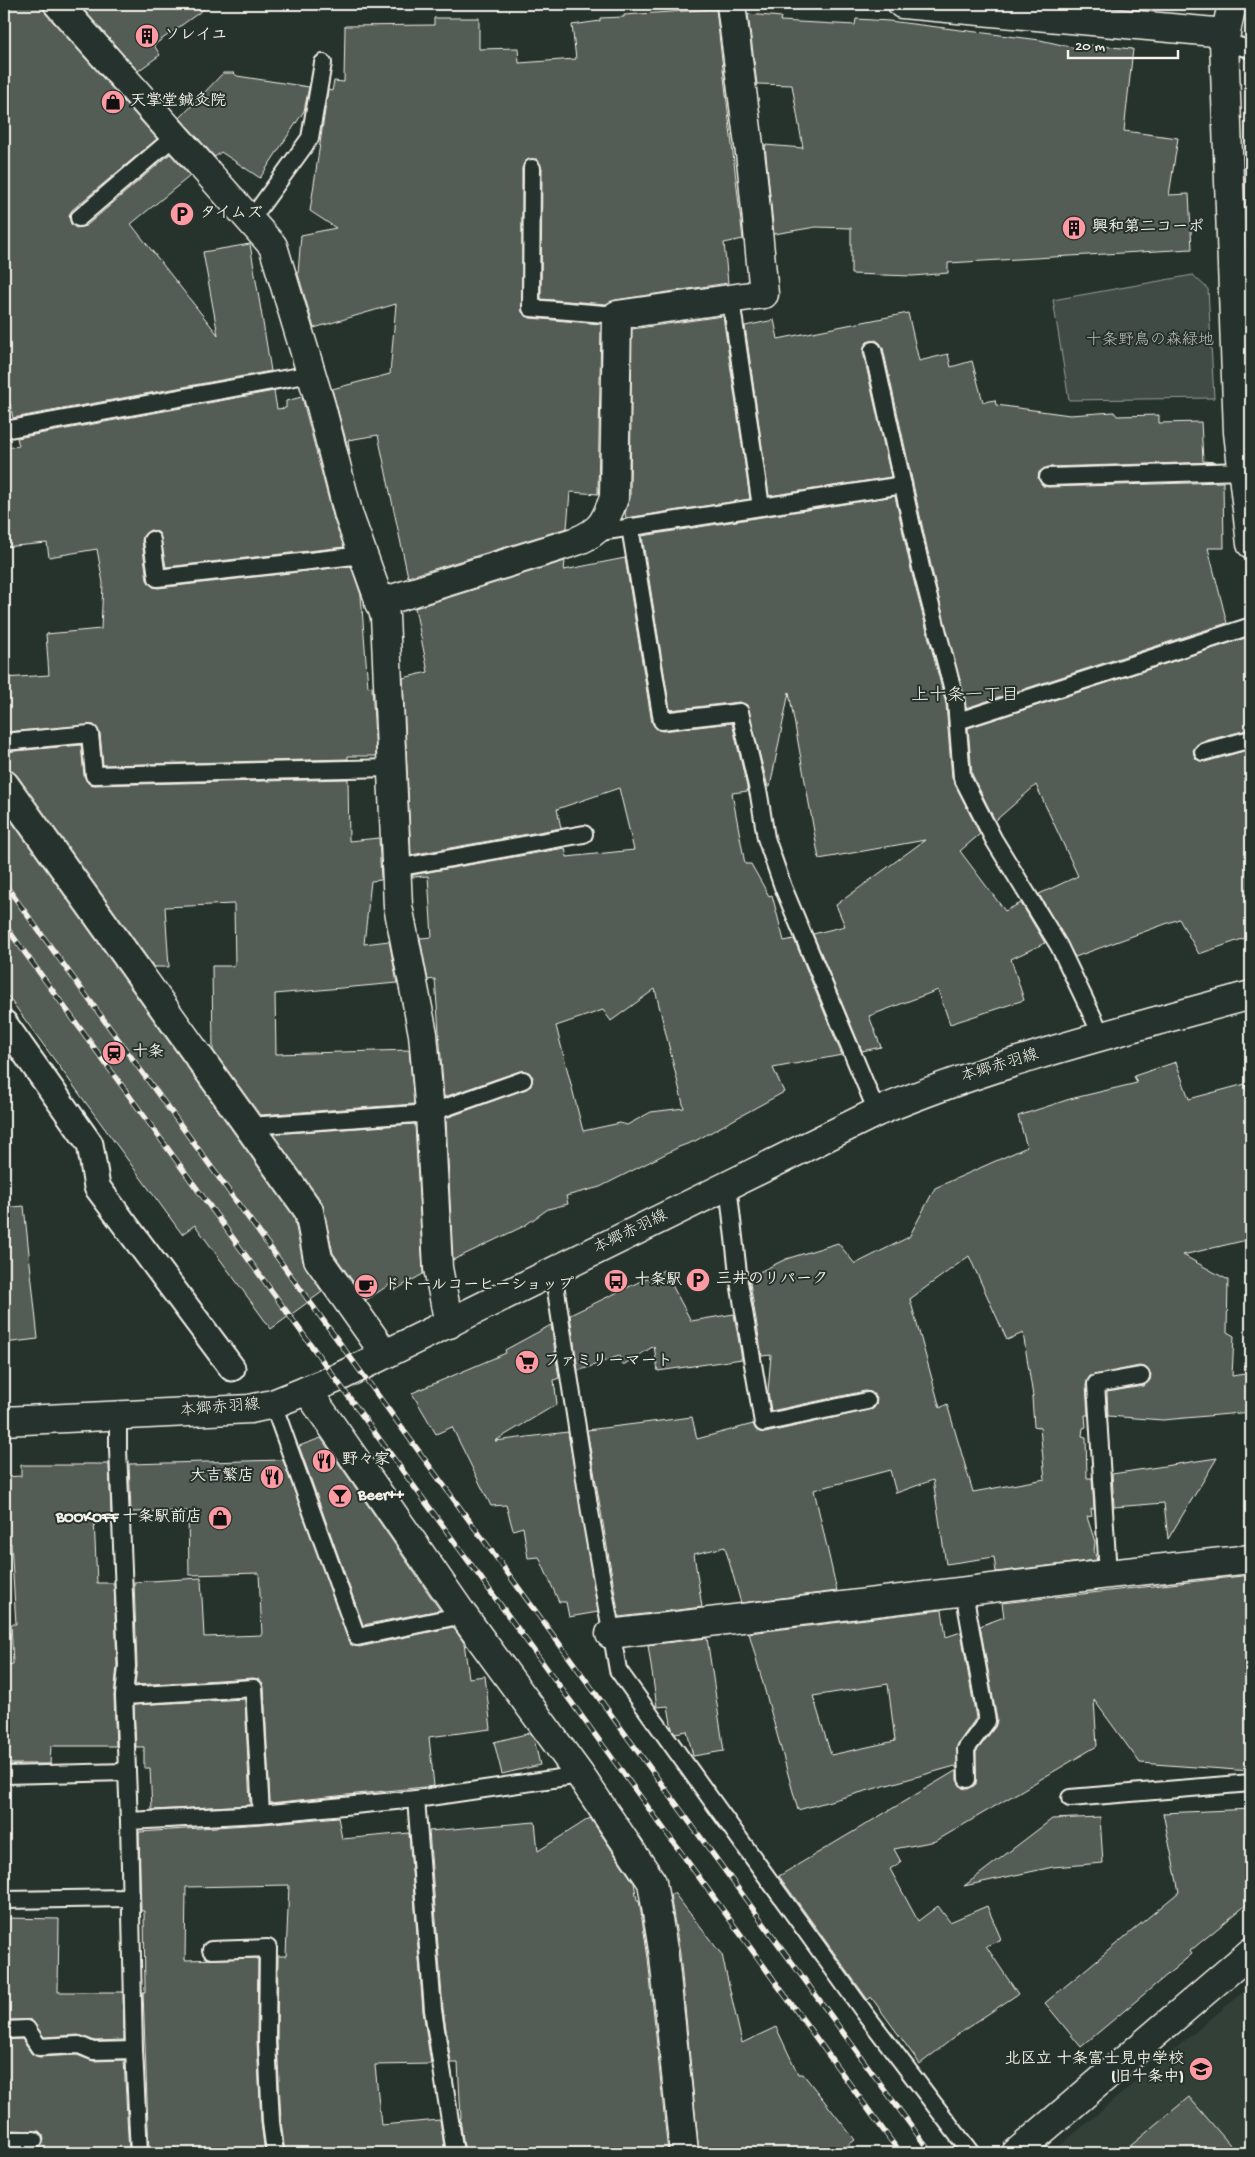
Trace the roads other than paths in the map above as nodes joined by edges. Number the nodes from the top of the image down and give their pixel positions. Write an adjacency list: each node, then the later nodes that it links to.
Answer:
1 (58, 4): 8 (street)
2 (731, 4): 13 (street)
3 (902, 4): 5 (street)
4 (1232, 4): 5 (street)
5 (1225, 37): 6 (lane); 12 (street)
6 (1251, 50)
7 (323, 63): 11 (lane)
8 (175, 136): 10 (lane); 11 (street)
9 (532, 168): 14 (lane)
10 (79, 218)
11 (250, 221): 16 (street)
12 (1242, 283): 18 (street)
13 (731, 300): 14 (street); 21 (lane)
14 (617, 315): 23 (street)
15 (873, 350): 20 (lane)
16 (311, 374): 17 (lane); 26 (street)
17 (4, 430)
18 (1243, 471): 19 (lane); 25 (street)
19 (1048, 477)
20 (903, 485): 21 (lane); 29 (lane)
21 (761, 507): 22 (lane)
22 (630, 527): 23 (lane); 41 (lane)
23 (594, 534): 27 (street)
24 (152, 540): 26 (lane)
25 (1251, 544)
26 (363, 555): 27 (street)
27 (380, 603): 33 (street)
28 (1251, 626): 29 (lane)
29 (958, 721): 39 (lane)
30 (1251, 739): 32 (lane)
31 (4, 742): 33 (lane)
32 (1204, 752)
33 (391, 768): 36 (street)
34 (4, 784): 43 (street)
35 (584, 834): 36 (lane)
36 (396, 868): 42 (street)
37 (1251, 995): 39 (street, 本郷赤羽線)
38 (4, 1023): 48 (street)
39 (1102, 1036): 41 (street, 本郷赤羽線)
40 (523, 1080): 42 (lane)
41 (877, 1112): 44 (street, 本郷赤羽線)
42 (430, 1113): 43 (lane); 46 (street)
43 (249, 1126): 47 (street)
44 (728, 1185): 45 (street, 本郷赤羽線); 51 (lane)
45 (553, 1271): 46 (street, 本郷赤羽線); 59 (lane)
46 (449, 1324): 47 (street, 本郷赤羽線)
47 (385, 1354): 50 (street, 本郷赤羽線)
48 (232, 1368)
49 (1141, 1376): 56 (lane)
50 (308, 1390): 52 (street, 本郷赤羽線); 58 (street)
51 (867, 1401)
52 (273, 1404): 53 (street, 本郷赤羽線); 58 (lane)
53 (118, 1415): 54 (street, 本郷赤羽線); 60 (lane)
54 (4, 1421)
55 (1251, 1560): 56 (street)
56 (1108, 1574): 57 (street)
57 (964, 1592): 59 (street); 64 (lane)
58 (463, 1615): 63 (street)
59 (610, 1634): 82 (lane)
60 (124, 1696): 61 (lane); 68 (lane)
61 (127, 1772): 62 (lane); 69 (lane)
62 (4, 1774)
63 (580, 1775): 67 (lane); 81 (street)
64 (968, 1779)
65 (1251, 1783): 66 (lane)
66 (1070, 1798)
67 (416, 1799): 68 (lane); 80 (lane)
68 (261, 1814): 69 (lane)
69 (129, 1821): 70 (lane)
70 (129, 1898): 71 (lane); 75 (lane)
71 (4, 1900)
72 (212, 1950): 79 (lane)
73 (1251, 1952): 83 (street)
74 (4, 2030): 75 (lane)
75 (134, 2050): 78 (lane)
76 (4, 2140): 77 (lane)
77 (34, 2140)
78 (138, 2153)
79 (275, 2153)
80 (455, 2153)
81 (684, 2153)
82 (971, 2153)
83 (1016, 2153)

